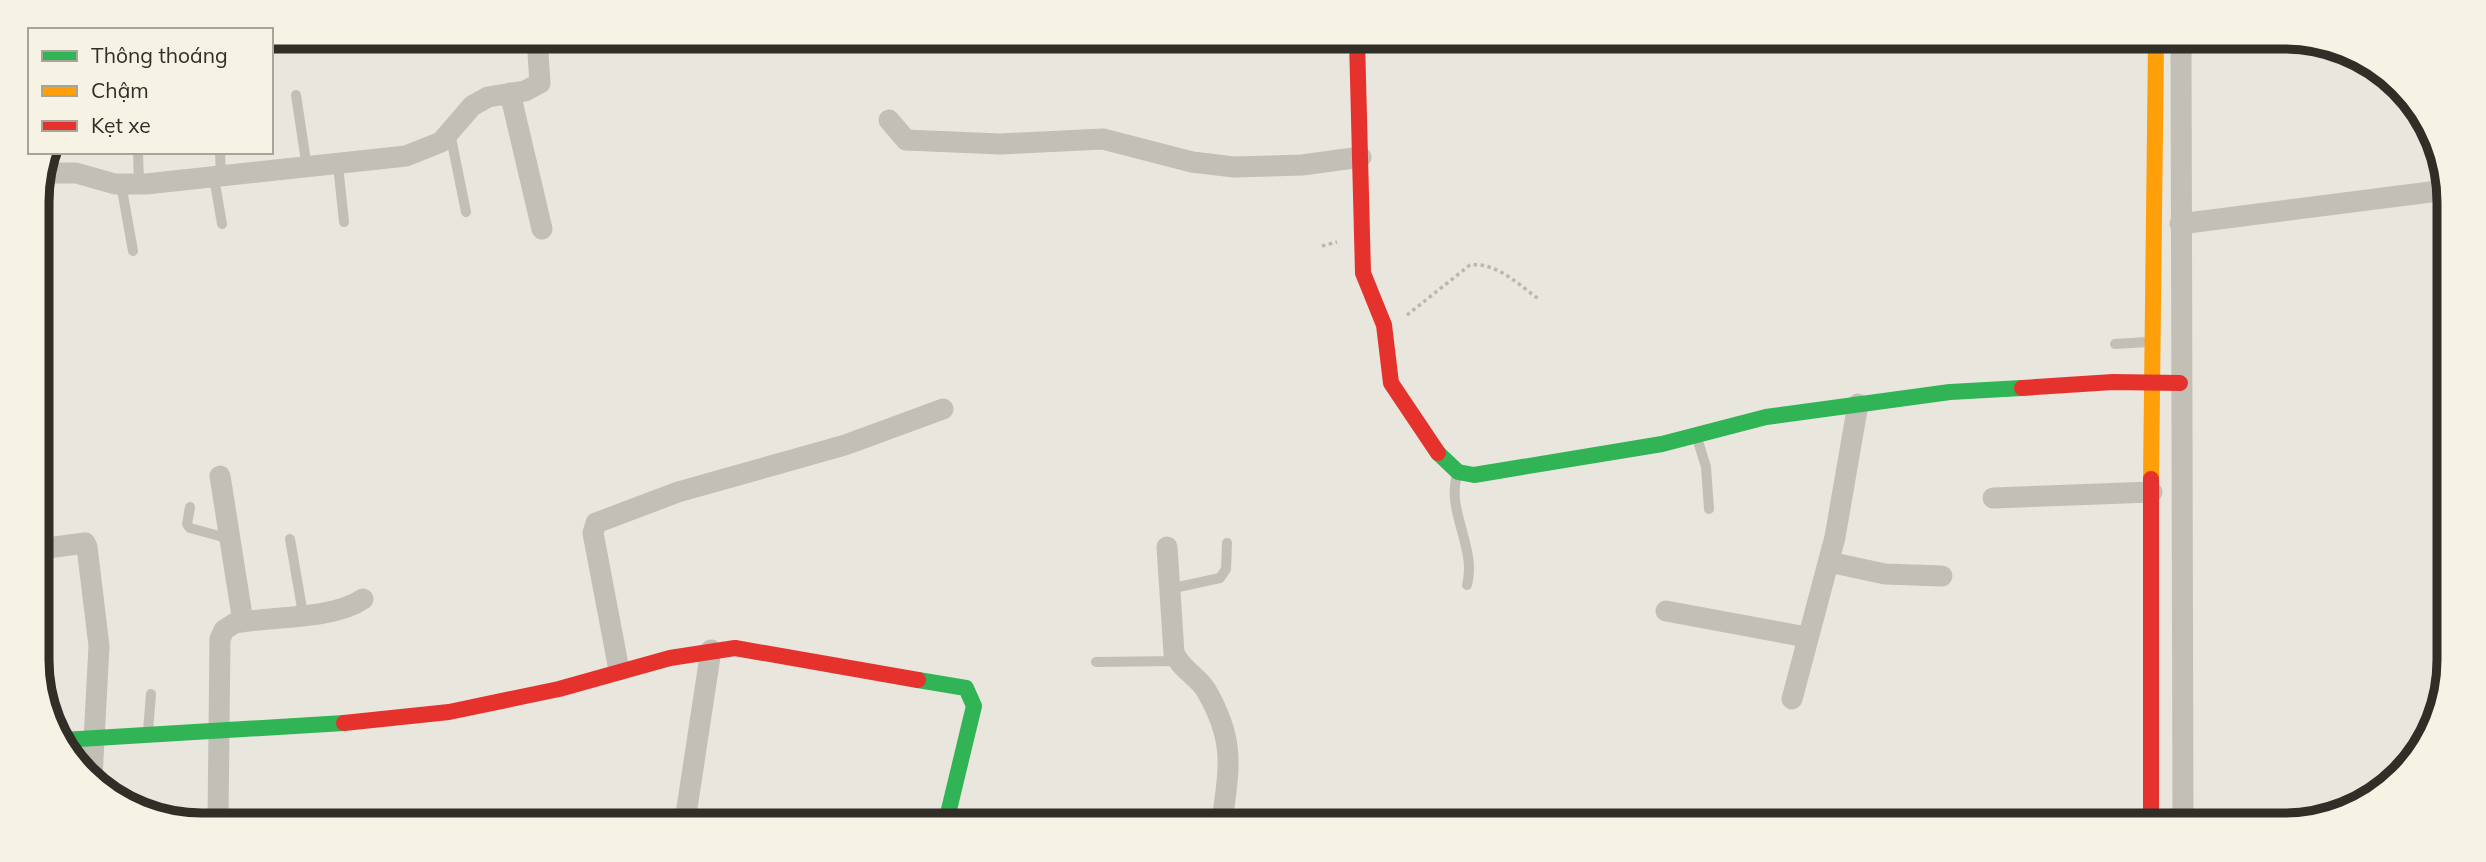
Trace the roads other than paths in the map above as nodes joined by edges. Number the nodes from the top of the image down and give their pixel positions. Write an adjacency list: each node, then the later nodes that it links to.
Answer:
1 (539, 49): 5 (street)
2 (1357, 49): 11 (street)
3 (2156, 49): 24 (street)
4 (2181, 49): 21 (street)
5 (510, 93): 8 (street); 22 (street)
6 (296, 95): 13 (lane)
7 (889, 120): 11 (street)
8 (450, 133): 12 (street); 18 (lane)
9 (138, 154): 16 (lane)
10 (220, 154): 15 (lane)
11 (1361, 157): 30 (street)
12 (338, 165): 13 (street); 19 (lane)
13 (307, 168): 15 (street)
14 (52, 173): 16 (street)
15 (217, 177): 16 (street); 20 (lane)
16 (130, 184): 23 (lane)
17 (2437, 191): 21 (street)
18 (466, 212)
19 (344, 222)
20 (222, 224)
21 (2180, 224): 26 (street)
22 (542, 229)
23 (133, 251)
24 (2152, 341): 25 (lane); 26 (street)
25 (2115, 344)
26 (2166, 383): 27 (street); 32 (street); 66 (street)
27 (1858, 404): 29 (street); 41 (street)
28 (943, 409): 53 (street)
29 (1696, 435): 30 (street); 35 (lane)
30 (1458, 472): 43 (lane)
31 (220, 476): 36 (street)
32 (2152, 492): 33 (street); 65 (street)
33 (1993, 498)
34 (190, 507): 36 (lane)
35 (1709, 509)
36 (230, 539): 48 (street)
37 (290, 539): 47 (lane)
38 (1227, 543): 44 (lane)
39 (49, 547): 58 (street)
40 (1167, 547): 44 (street)
41 (1829, 562): 42 (street); 49 (street)
42 (1942, 576)
43 (1467, 585)
44 (1169, 589): 51 (street)
45 (363, 599): 47 (street)
46 (1666, 611): 49 (street)
47 (303, 614): 48 (street)
48 (243, 622): 56 (street)
49 (1806, 637): 55 (street)
50 (711, 650): 53 (street); 62 (street); 63 (street)
51 (1178, 661): 52 (lane); 64 (street)
52 (1096, 662)
53 (619, 670): 56 (street)
54 (152, 694): 57 (lane)
55 (1791, 699)
56 (219, 731): 57 (street); 61 (street)
57 (148, 733): 58 (street)
58 (94, 737): 59 (street); 60 (street)
59 (72, 739)
60 (93, 767)
61 (218, 813)
62 (686, 813)
63 (948, 813)
64 (1223, 813)
65 (2151, 813)
66 (2183, 813)

